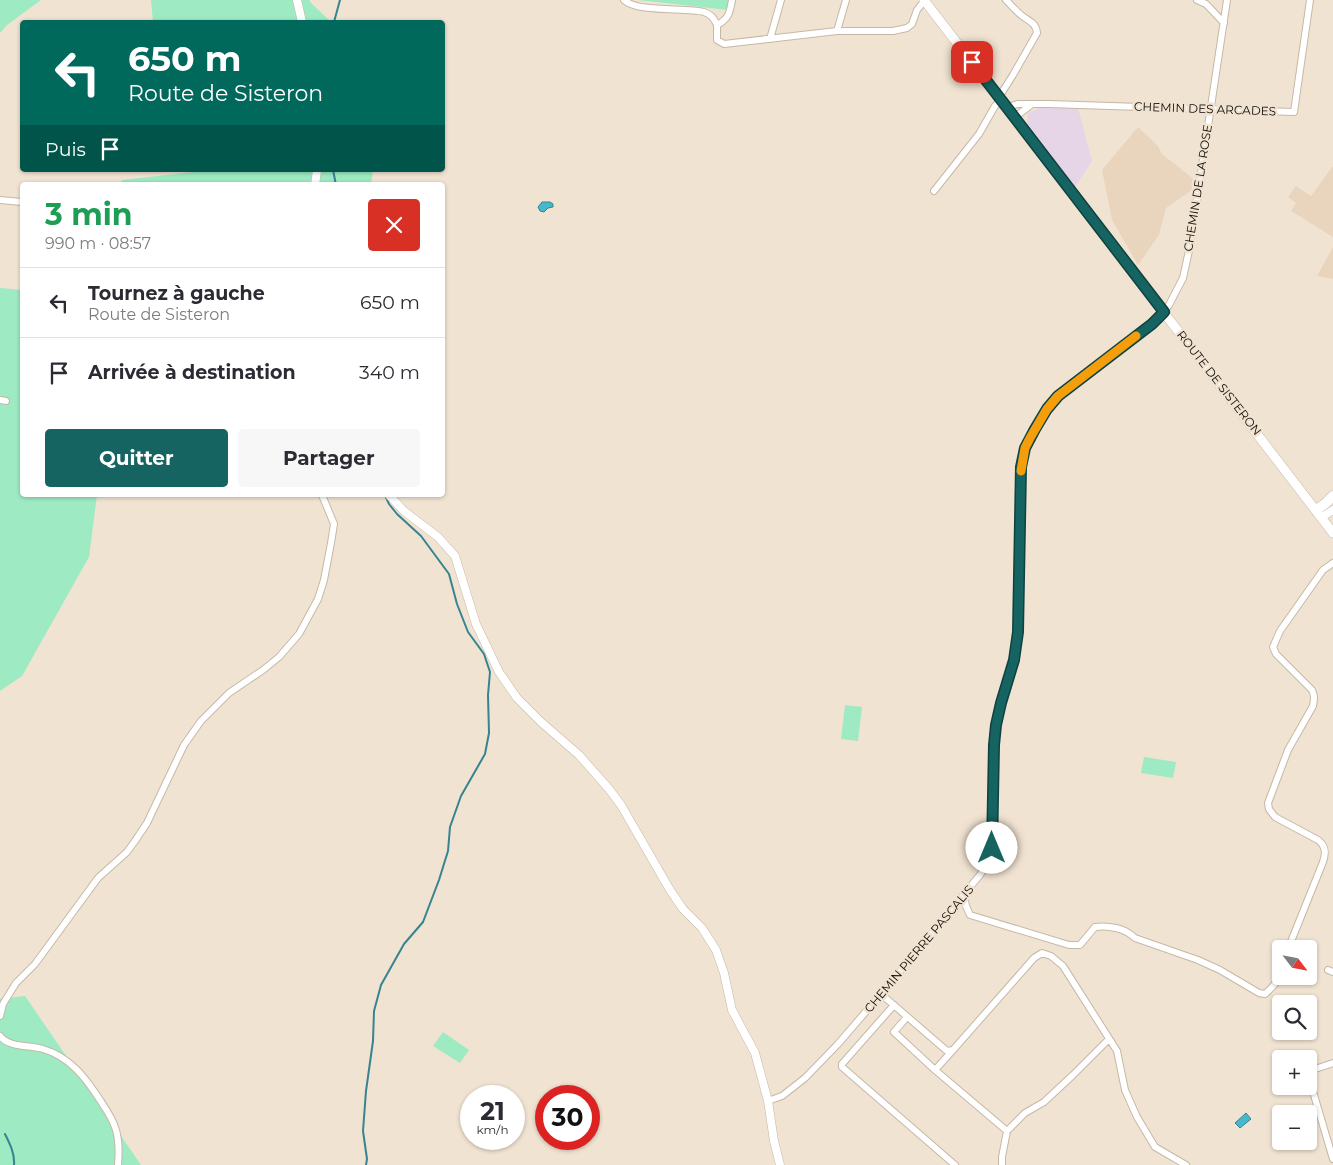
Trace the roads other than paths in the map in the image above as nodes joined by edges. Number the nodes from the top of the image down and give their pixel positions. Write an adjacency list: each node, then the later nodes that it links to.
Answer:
1 (297, 0): 12 (street)
2 (624, 0): 14 (street)
3 (732, 0): 14 (street)
4 (781, 0): 16 (street)
5 (838, 0): 11 (street)
6 (925, 0): 15 (street); 17 (main road, ROUTE DE SISTERON)
7 (1006, 0): 17 (street)
8 (1198, 0): 13 (street)
9 (1227, 0): 13 (street, CHEMIN DE LA ROSE)
10 (1310, 0): 19 (street, CHEMIN DES ARCADES)
11 (846, 1): 15 (street)
12 (302, 20)
13 (1224, 23): 19 (street, CHEMIN DE LA ROSE)
14 (717, 25): 16 (street)
15 (837, 31): 16 (street)
16 (770, 39)
17 (1003, 102): 18 (street, CHEMIN DES ARCADES); 20 (main road, ROUTE DE SISTERON); 21 (street)
18 (1033, 104): 19 (street, CHEMIN DES ARCADES); 20 (street)
19 (1210, 109): 24 (street, CHEMIN DE LA ROSE)
20 (1015, 117): 24 (main road, ROUTE DE SISTERON)
21 (934, 191)
22 (0, 200): 23 (street)
23 (20, 202)
24 (1164, 312): 29 (main road, ROUTE DE SISTERON); 33 (street, CHEMIN PIERRE PASCALIS)
25 (1333, 496): 29 (highway)
26 (323, 497): 38 (street)
27 (391, 497): 47 (street)
28 (1333, 504): 29 (street)
29 (1323, 511): 30 (main road, ROUTE DE SISTERON); 31 (main road, ROUTE DE SISTERON)
30 (1333, 523)
31 (1333, 533)
32 (1333, 563): 34 (street)
33 (964, 895): 35 (street); 36 (street, CHEMIN PIERRE PASCALIS)
34 (1292, 940)
35 (1275, 985)
36 (881, 994): 37 (street); 47 (street, CHEMIN PIERRE PASCALIS)
37 (894, 1005): 39 (street); 52 (street)
38 (0, 1016)
39 (908, 1017): 42 (street); 45 (street)
40 (0, 1036): 50 (street)
41 (1109, 1039): 42 (street); 48 (street); 54 (street)
42 (953, 1050): 45 (street)
43 (1333, 1063): 44 (street)
44 (1317, 1068)
45 (935, 1070): 48 (street)
46 (1314, 1095): 49 (street)
47 (768, 1101): 51 (street)
48 (1007, 1131): 53 (street)
49 (1333, 1159)
50 (118, 1165)
51 (780, 1165)
52 (955, 1165)
53 (1002, 1165)
54 (1186, 1165)

